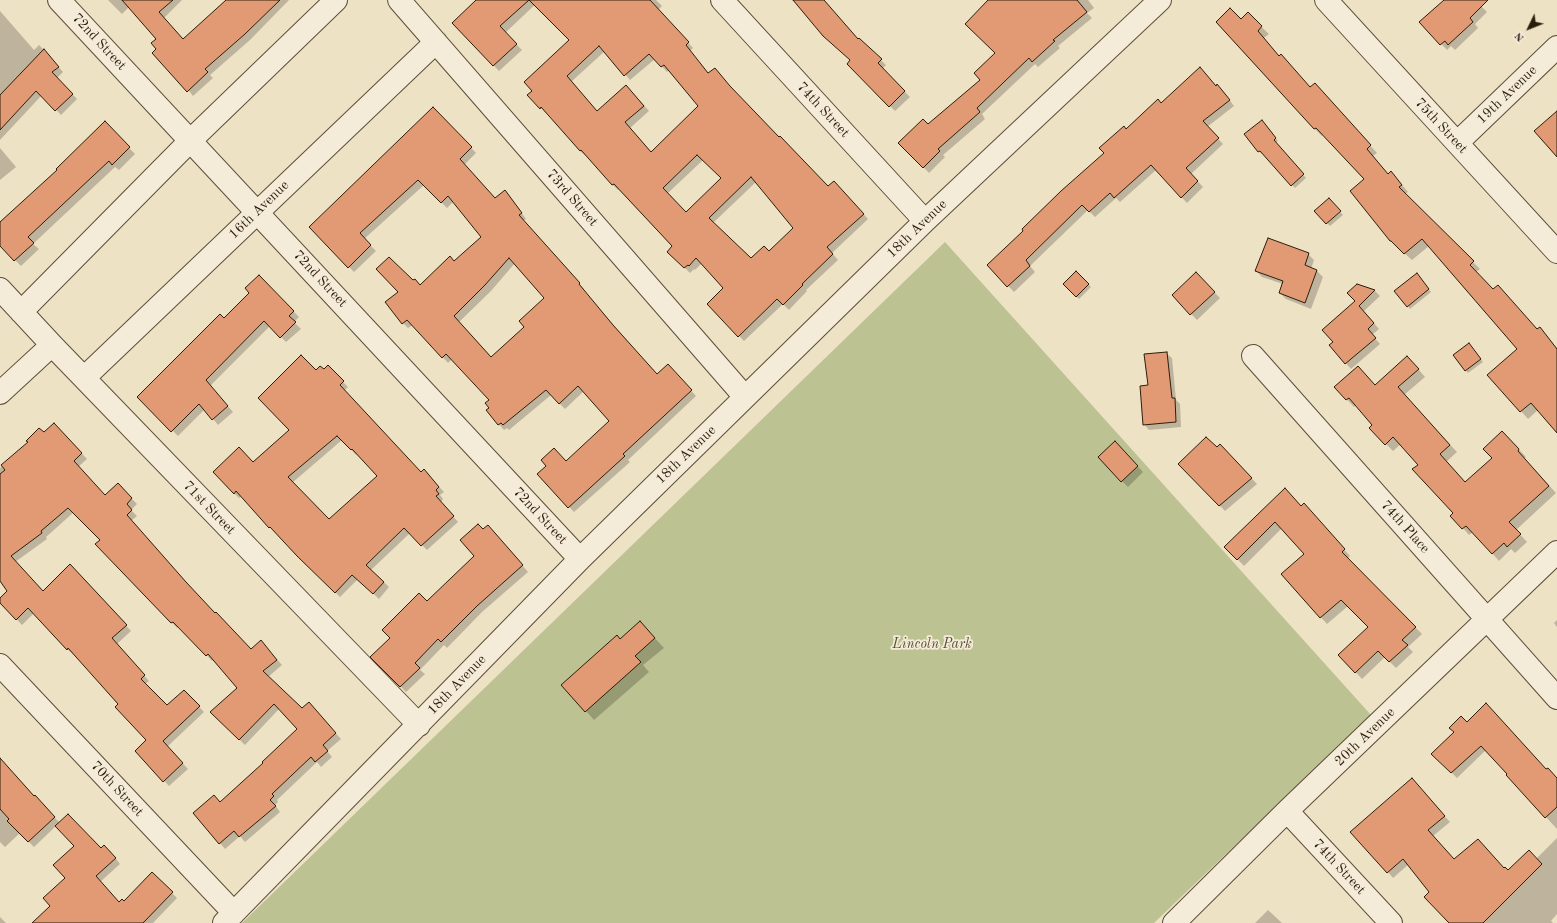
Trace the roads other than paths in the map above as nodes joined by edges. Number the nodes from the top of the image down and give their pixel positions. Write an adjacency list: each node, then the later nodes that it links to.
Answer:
1 (59, 0): 9 (street, 72nd Street)
2 (336, 0): 9 (street)
3 (399, 0): 7 (street, 73rd Street)
4 (722, 0): 12 (street, 74th Street)
5 (1160, 0): 12 (street, 18th Avenue)
6 (1326, 0): 10 (street, 75th Street)
7 (436, 42): 11 (street, 16th Avenue); 20 (street, 73rd Street)
8 (1557, 47): 10 (street, 19th Avenue)
9 (190, 141): 11 (street, 72nd Street); 15 (street)
10 (1457, 143): 13 (street, 75th Street)
11 (257, 212): 18 (street, 16th Avenue); 22 (street, 72nd Street)
12 (925, 221): 20 (street, 18th Avenue)
13 (1557, 252)
14 (0, 289): 15 (street, 71st Street)
15 (21, 312): 16 (street, 71st Street)
16 (52, 345): 18 (street, 71st Street); 19 (street)
17 (1253, 356): 23 (street, 74th Place)
18 (84, 378): 26 (street, 71st Street)
19 (0, 394)
20 (745, 397): 22 (street, 18th Avenue)
21 (1557, 552): 23 (street, 20th Avenue)
22 (580, 559): 26 (street, 18th Avenue)
23 (1488, 619): 25 (street, 74th Place); 27 (street, 20th Avenue)
24 (0, 665): 28 (street, 70th Street)
25 (1557, 698)
26 (419, 725): 28 (street, 18th Avenue)
27 (1287, 811): 29 (street, 20th Avenue); 30 (street, 74th Street)
28 (229, 918)
29 (1174, 923)
30 (1391, 923)

